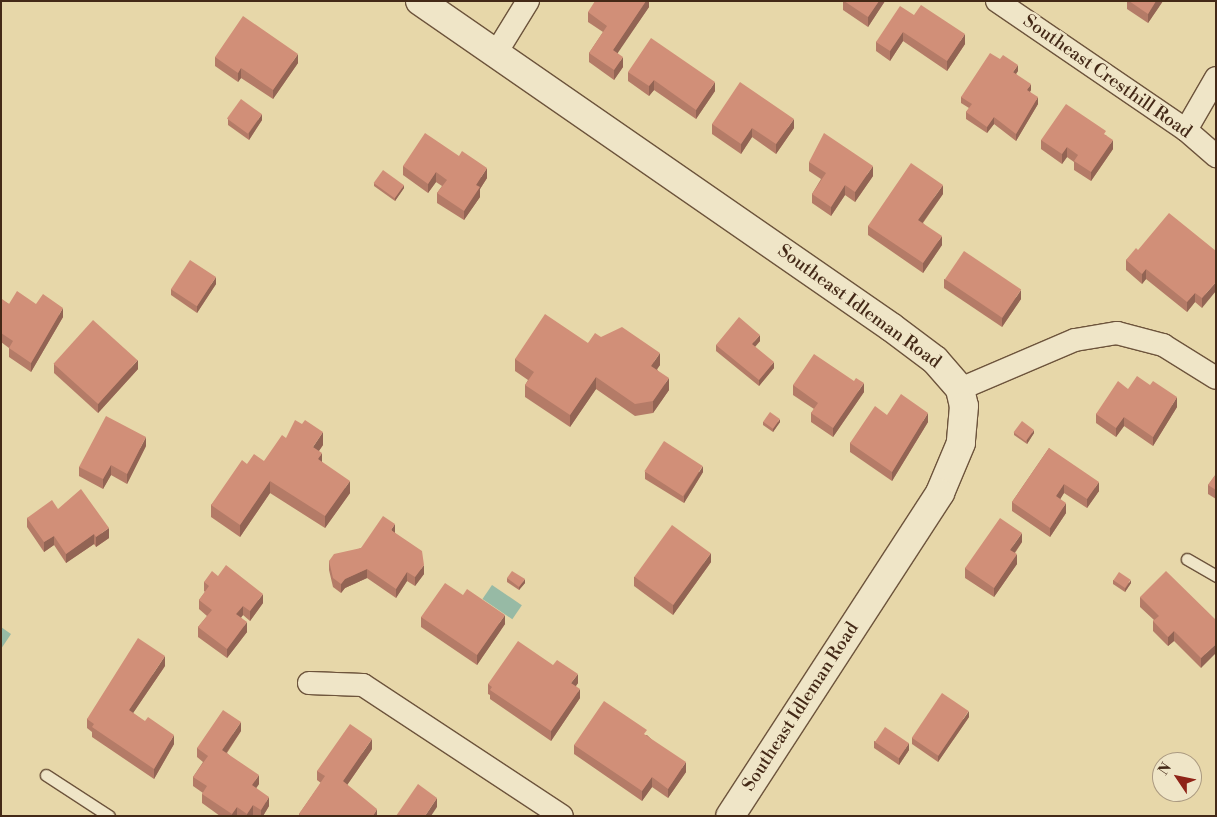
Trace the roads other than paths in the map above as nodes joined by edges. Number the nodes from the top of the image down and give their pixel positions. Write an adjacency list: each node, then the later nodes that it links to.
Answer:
1 (420, 1): 4 (main road, Southeast Idleman Road)
2 (528, 1): 4 (street)
3 (997, 1): 6 (street, Southeast Cresthill Road)
4 (496, 53): 9 (main road, Southeast Idleman Road)
5 (1216, 78): 6 (street)
6 (1186, 130): 7 (street, Southeast Cresthill Road)
7 (1216, 156)
8 (1216, 378): 9 (street)
9 (960, 389): 16 (main road, Southeast Idleman Road)
10 (1187, 559): 11 (lane)
11 (1216, 576)
12 (309, 683): 15 (street)
13 (46, 775): 14 (lane)
14 (109, 816)
15 (562, 816)
16 (730, 816)

